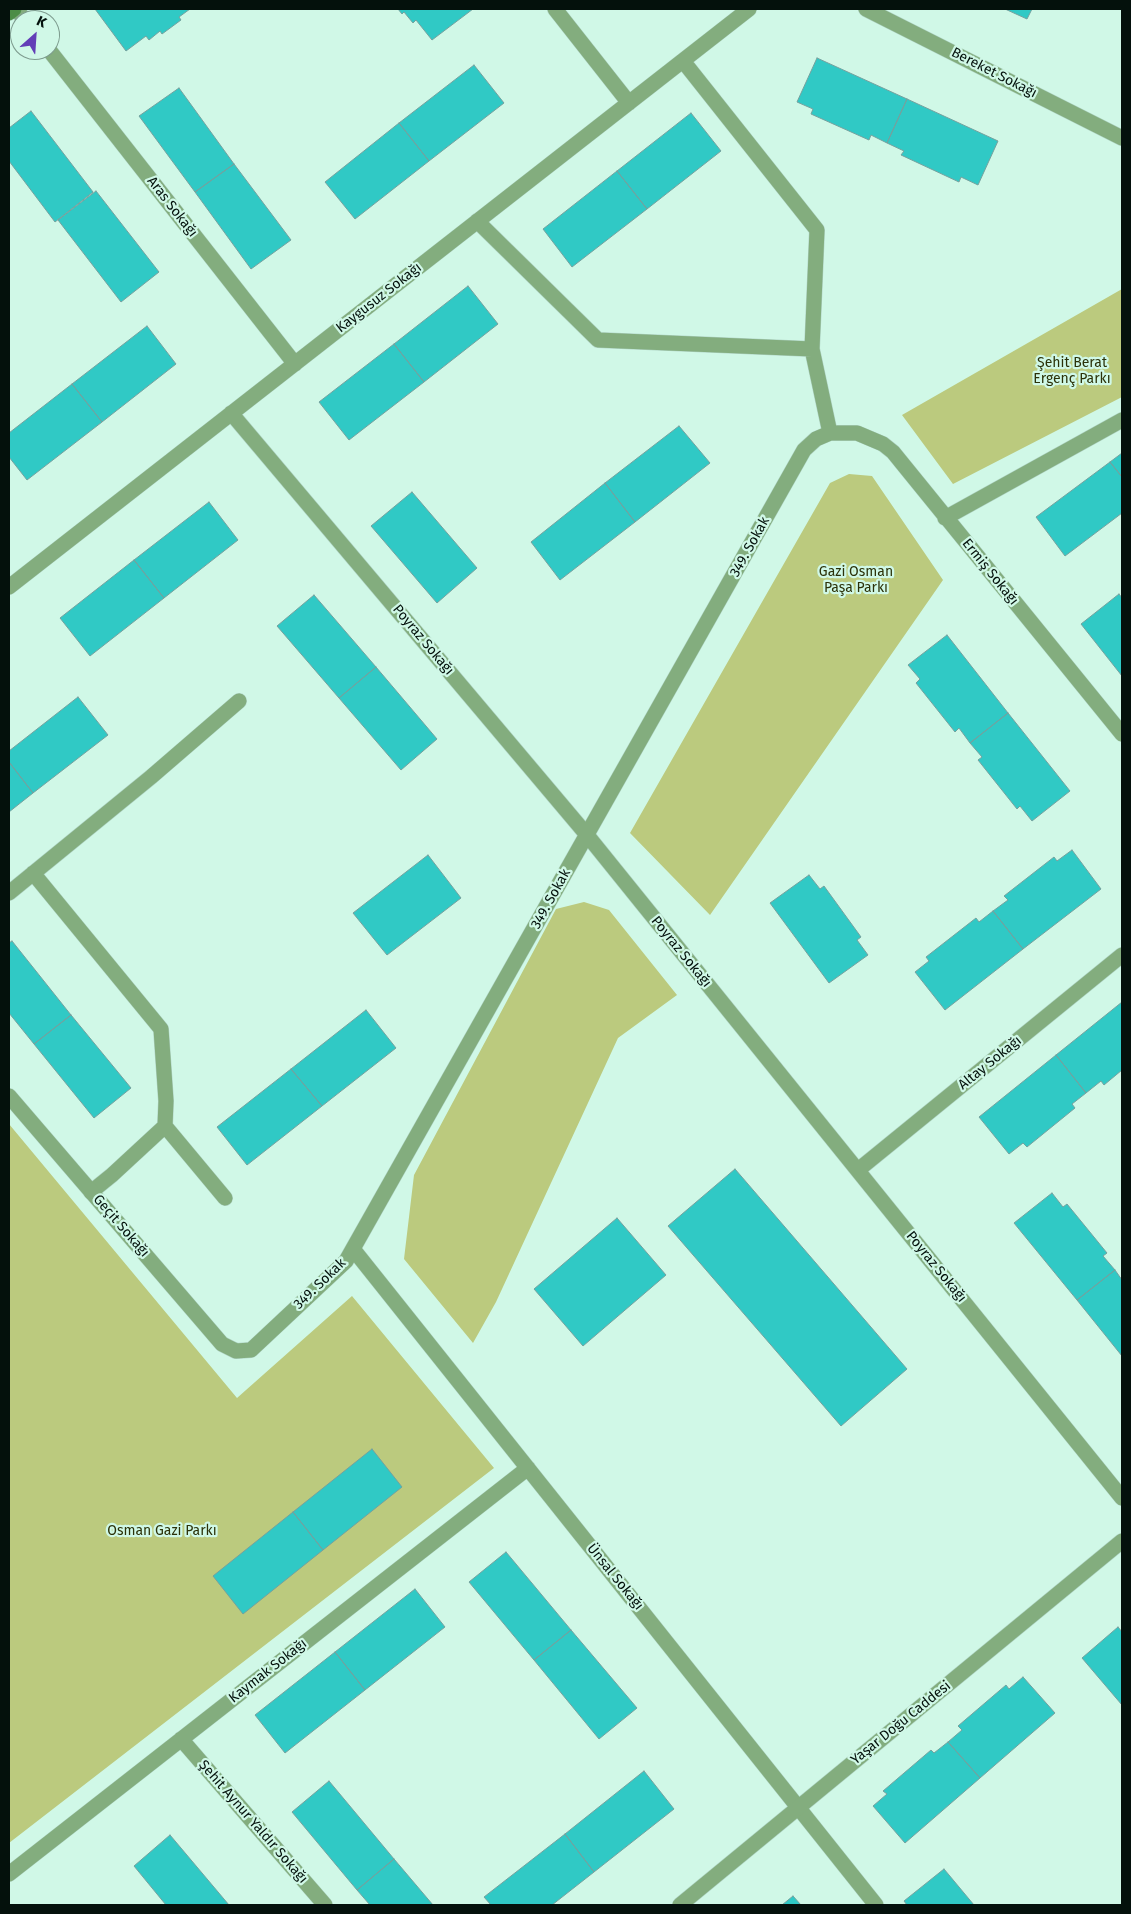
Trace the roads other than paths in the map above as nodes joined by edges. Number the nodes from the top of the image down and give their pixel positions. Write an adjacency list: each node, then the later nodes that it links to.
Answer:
1 (15, 9): 5 (main road)
2 (555, 9): 8 (street)
3 (750, 9): 7 (street, Kaygusuz Sokağı)
4 (866, 9): 9 (street, Bereket Sokağı)
5 (9, 13)
6 (57, 60): 12 (street, Aras Sokağı)
7 (683, 61): 8 (street, Kaygusuz Sokağı); 11 (street)
8 (629, 103): 10 (street, Kaygusuz Sokağı)
9 (1122, 138)
10 (478, 221): 11 (street); 12 (street, Kaygusuz Sokağı)
11 (812, 348): 15 (street)
12 (295, 364): 13 (street, Kaygusuz Sokağı)
13 (231, 413): 17 (street, Kaygusuz Sokağı); 20 (street, Poyraz Sokağı)
14 (1122, 420): 16 (street)
15 (836, 433): 16 (street, Ermiş Sokağı); 20 (street, 349. Sokak)
16 (945, 518): 19 (street, Ermiş Sokağı)
17 (9, 587)
18 (239, 700): 21 (street)
19 (1122, 734)
20 (587, 835): 26 (street, Poyraz Sokağı); 29 (street, 349. Sokak)
21 (33, 873): 22 (street); 25 (street)
22 (9, 893)
23 (1122, 955): 26 (street, Altay Sokağı)
24 (9, 1096): 27 (street, Geçit Sokağı)
25 (165, 1126): 27 (street); 28 (street)
26 (858, 1170): 32 (street, Poyraz Sokağı)
27 (91, 1192): 30 (street, Geçit Sokağı)
28 (225, 1198)
29 (353, 1249): 30 (street, 349. Sokak); 31 (street, Ünsal Sokağı)
30 (236, 1351)
31 (528, 1468): 34 (street, Kaymak Sokağı); 35 (street, Ünsal Sokağı)
32 (1122, 1498)
33 (1122, 1541): 35 (street, Yaşar Doğu Caddesi)
34 (181, 1739): 36 (street, Kaymak Sokağı); 37 (street, Şehit Aynur Yaldır Sokağı)
35 (798, 1808): 38 (street, Yaşar Doğu Caddesi); 39 (street, Ünsal Sokağı)
36 (9, 1874)
37 (325, 1905)
38 (680, 1905)
39 (876, 1905)

